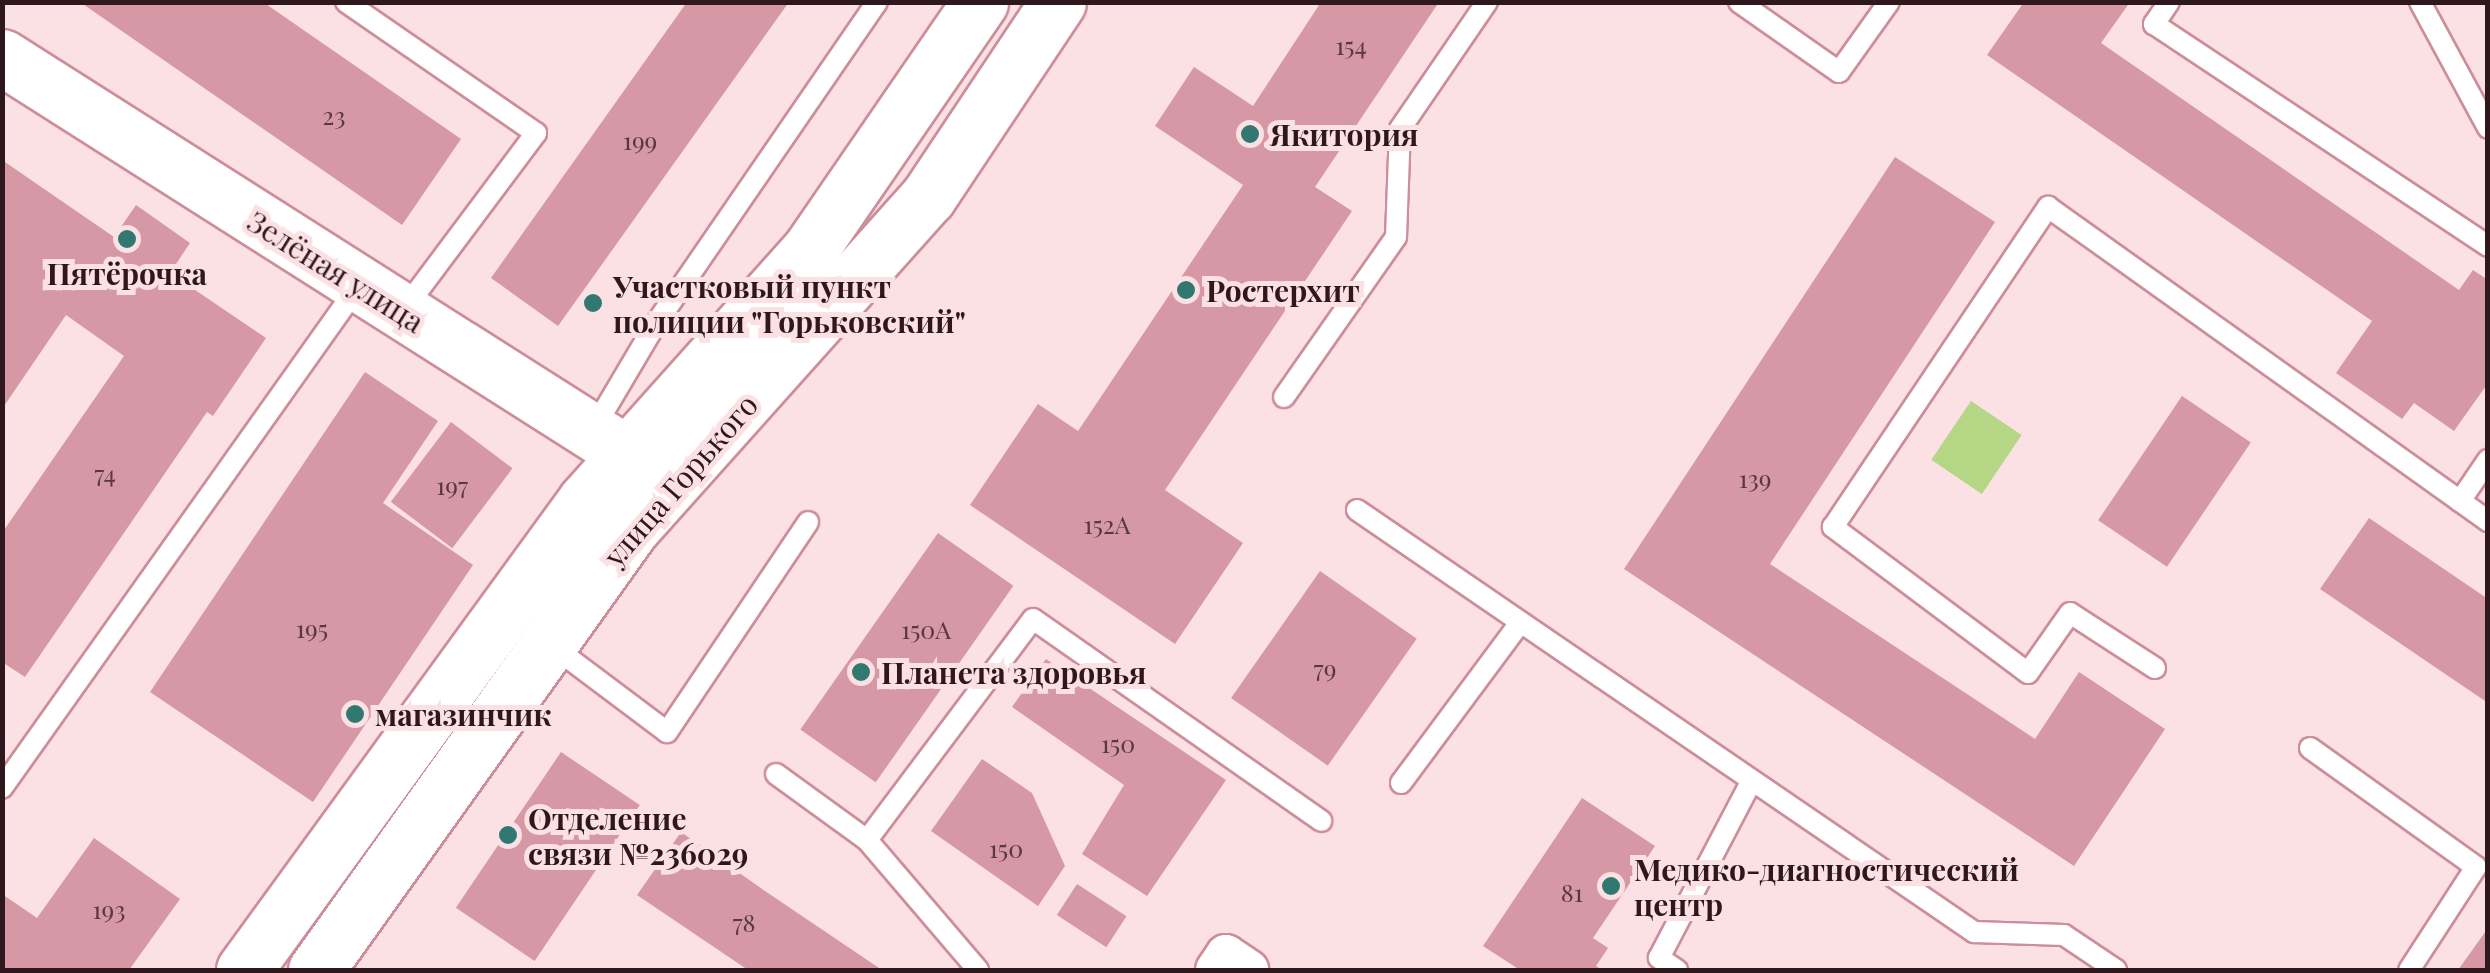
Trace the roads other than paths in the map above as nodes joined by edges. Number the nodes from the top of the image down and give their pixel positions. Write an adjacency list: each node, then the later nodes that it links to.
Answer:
1 (346, 2): 13 (lane)
2 (877, 2): 15 (lane)
3 (980, 2): 15 (main road, улица Горького)
4 (1058, 2): 15 (main road, улица Горького)
5 (1487, 2): 14 (lane)
6 (1740, 2): 7 (lane)
7 (1889, 2)
8 (2169, 2): 12 (lane)
9 (2420, 2): 11 (lane)
10 (2, 56): 13 (main road, Зелёная улица)
11 (2488, 128)
12 (2488, 246)
13 (380, 299): 15 (main road, Зелёная улица); 28 (lane)
14 (1284, 396)
15 (632, 455): 22 (main road, улица Горького); 31 (main road, улица Горького)
16 (2488, 460): 17 (lane)
17 (2460, 501): 19 (lane); 23 (lane)
18 (1357, 510): 21 (lane)
19 (2488, 521)
20 (808, 522): 22 (lane)
21 (1520, 623): 26 (lane); 27 (lane)
22 (549, 644): 32 (main road, улица Горького)
23 (2155, 668)
24 (2310, 748): 36 (lane)
25 (776, 774): 30 (lane)
26 (1401, 783)
27 (1750, 784): 34 (lane); 35 (lane)
28 (2, 788)
29 (1321, 821): 30 (lane)
30 (866, 840): 33 (lane)
31 (244, 970)
32 (316, 970)
33 (978, 970)
34 (1677, 970)
35 (2116, 970)
36 (2410, 970)

